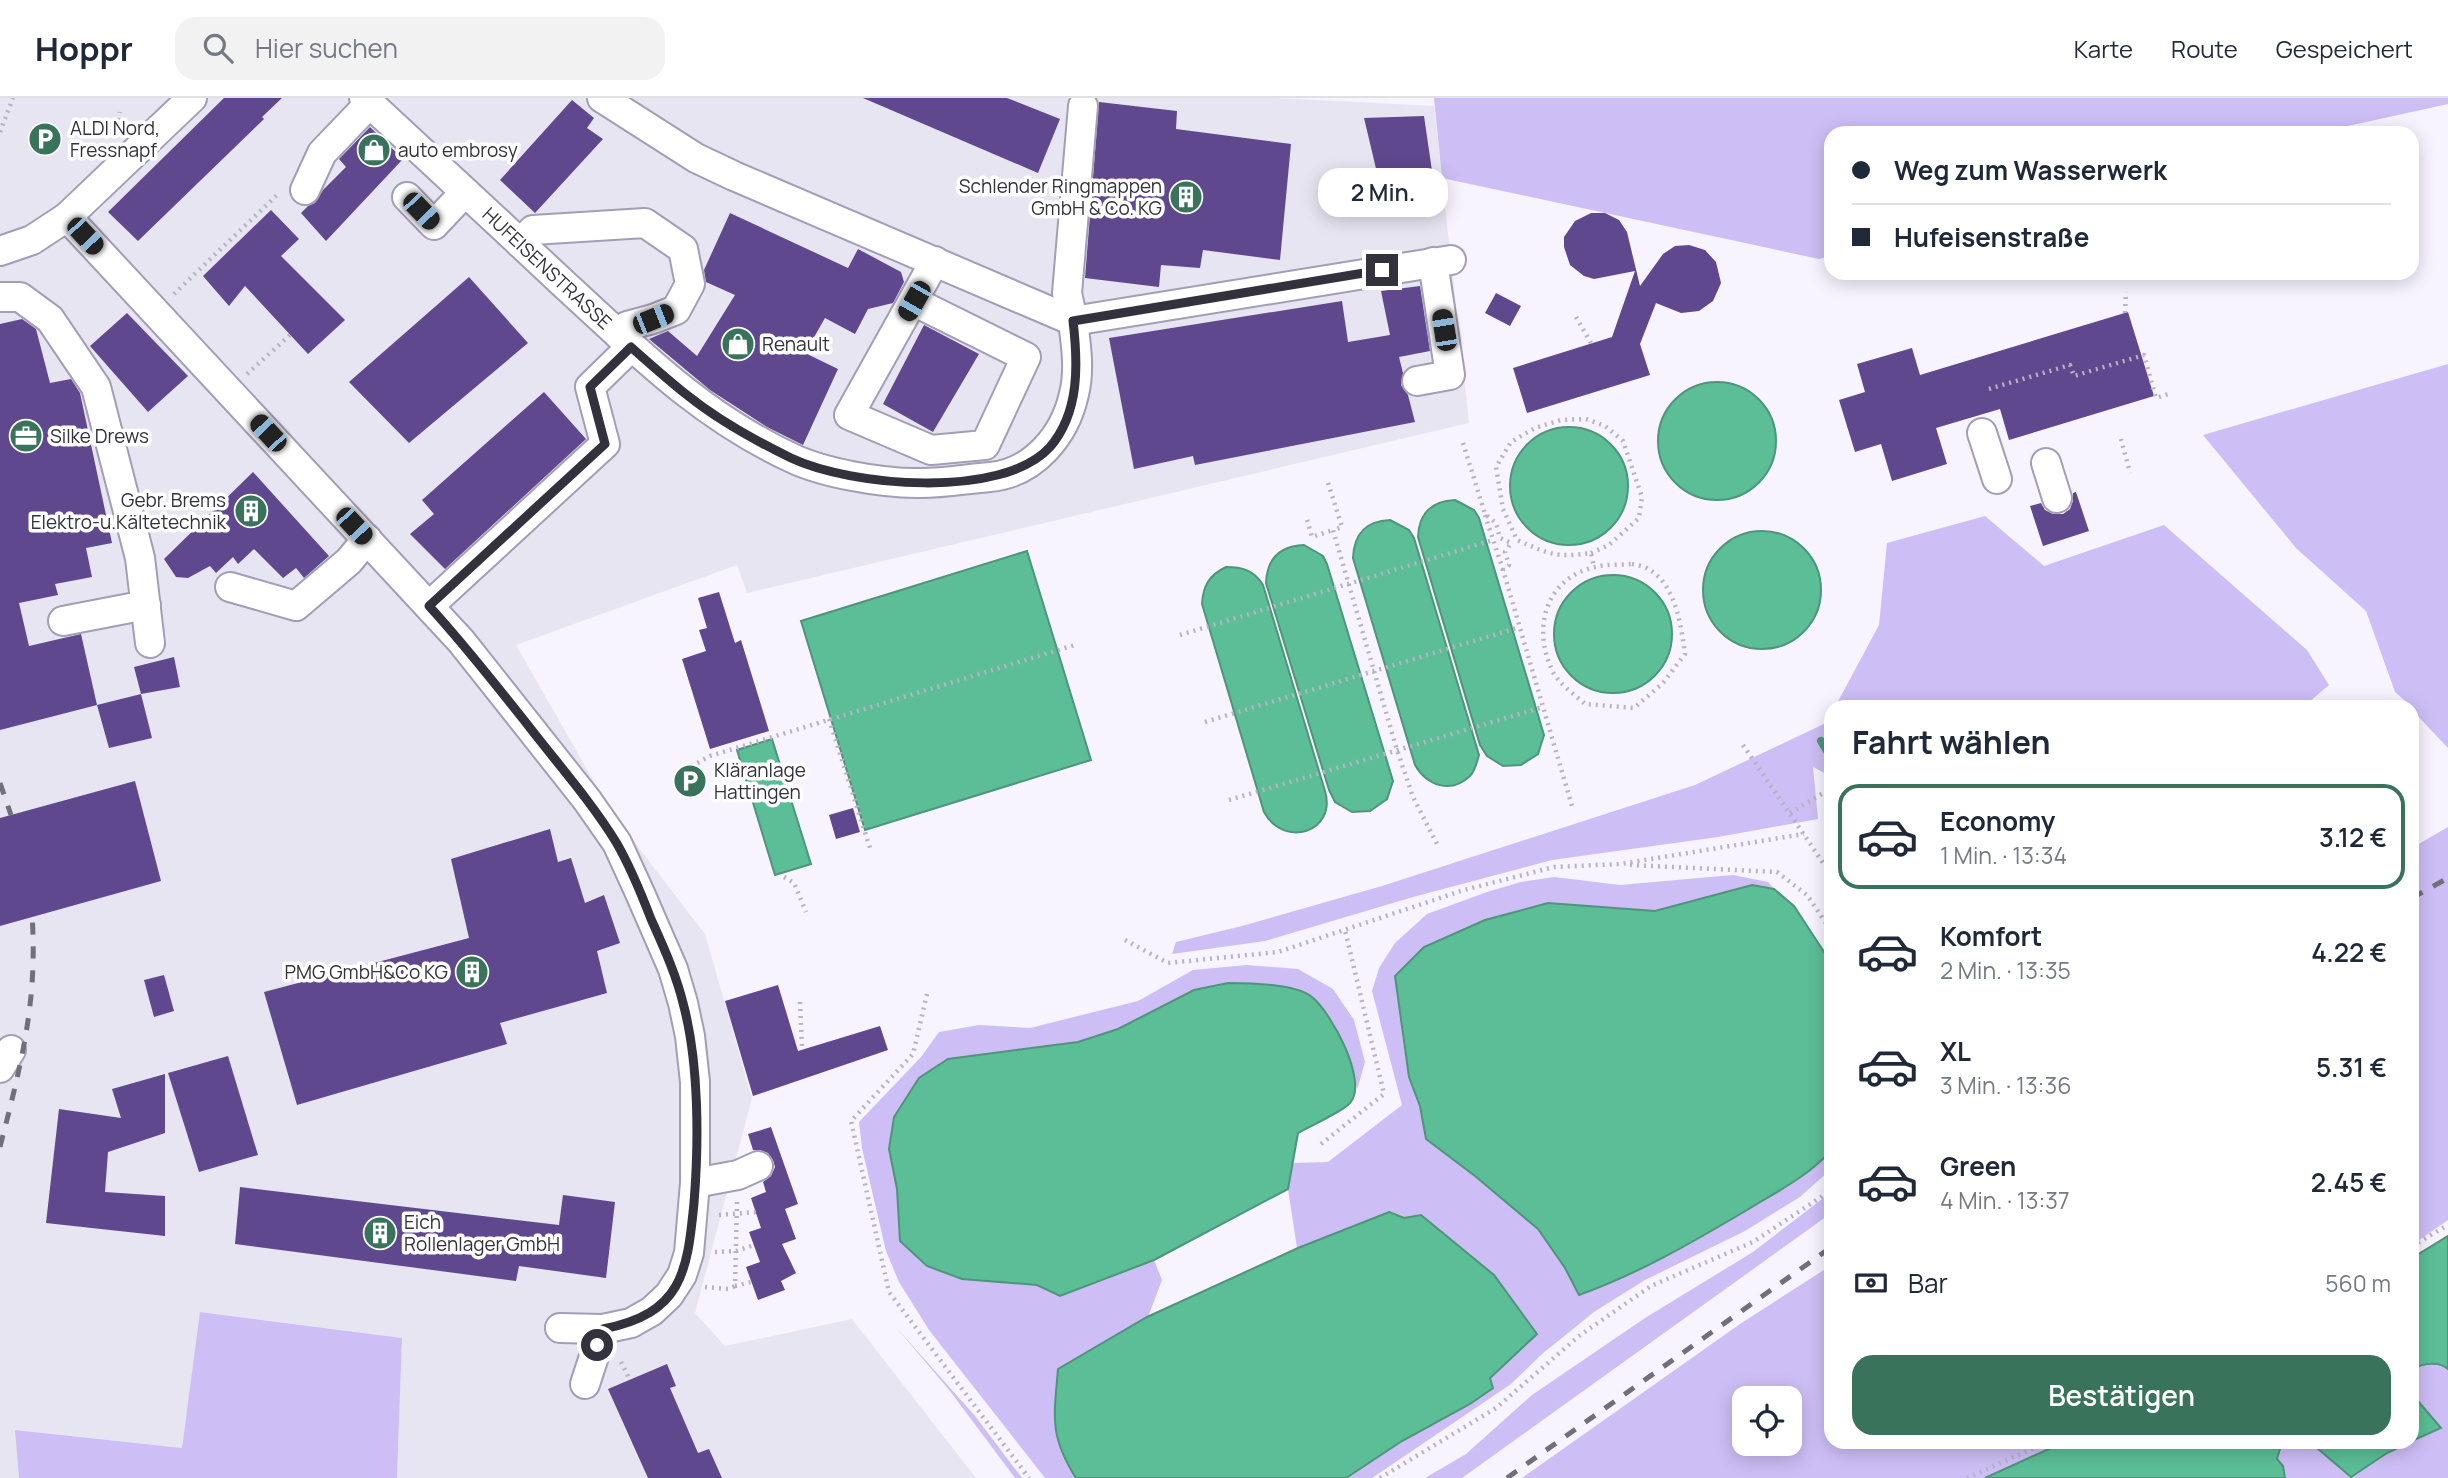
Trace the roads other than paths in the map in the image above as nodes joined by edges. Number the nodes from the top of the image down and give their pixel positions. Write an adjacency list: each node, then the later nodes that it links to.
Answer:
1 (191, 98): 8 (street)
2 (602, 98): 11 (street)
3 (367, 101): 5 (street); 6 (street, HUFEISENSTRASSE)
4 (1083, 106): 14 (street, HUFEISENSTRASSE)
5 (296, 188)
6 (465, 192): 7 (street); 9 (street, HUFEISENSTRASSE)
7 (407, 197)
8 (67, 217): 10 (street); 21 (street)
9 (520, 243): 15 (street, HUFEISENSTRASSE); 15 (street)
10 (0, 251)
11 (935, 261): 13 (street); 14 (street)
12 (0, 297): 23 (street)
13 (914, 301): 13 (street)
14 (1073, 321): 15 (street, HUFEISENSTRASSE); 16 (street)
15 (625, 341): 24 (street)
16 (1417, 381)
17 (1982, 433): 19 (street)
18 (2046, 463): 20 (street)
19 (1997, 479)
20 (2057, 498)
21 (367, 539): 22 (street); 24 (street)
22 (230, 587)
23 (146, 605): 25 (street); 26 (street)
24 (429, 606): 28 (street)
25 (63, 621)
26 (150, 643)
27 (748, 1170): 28 (street)
28 (695, 1183): 30 (street)
29 (560, 1328): 30 (street)
30 (603, 1329): 31 (street)
31 (585, 1384)

